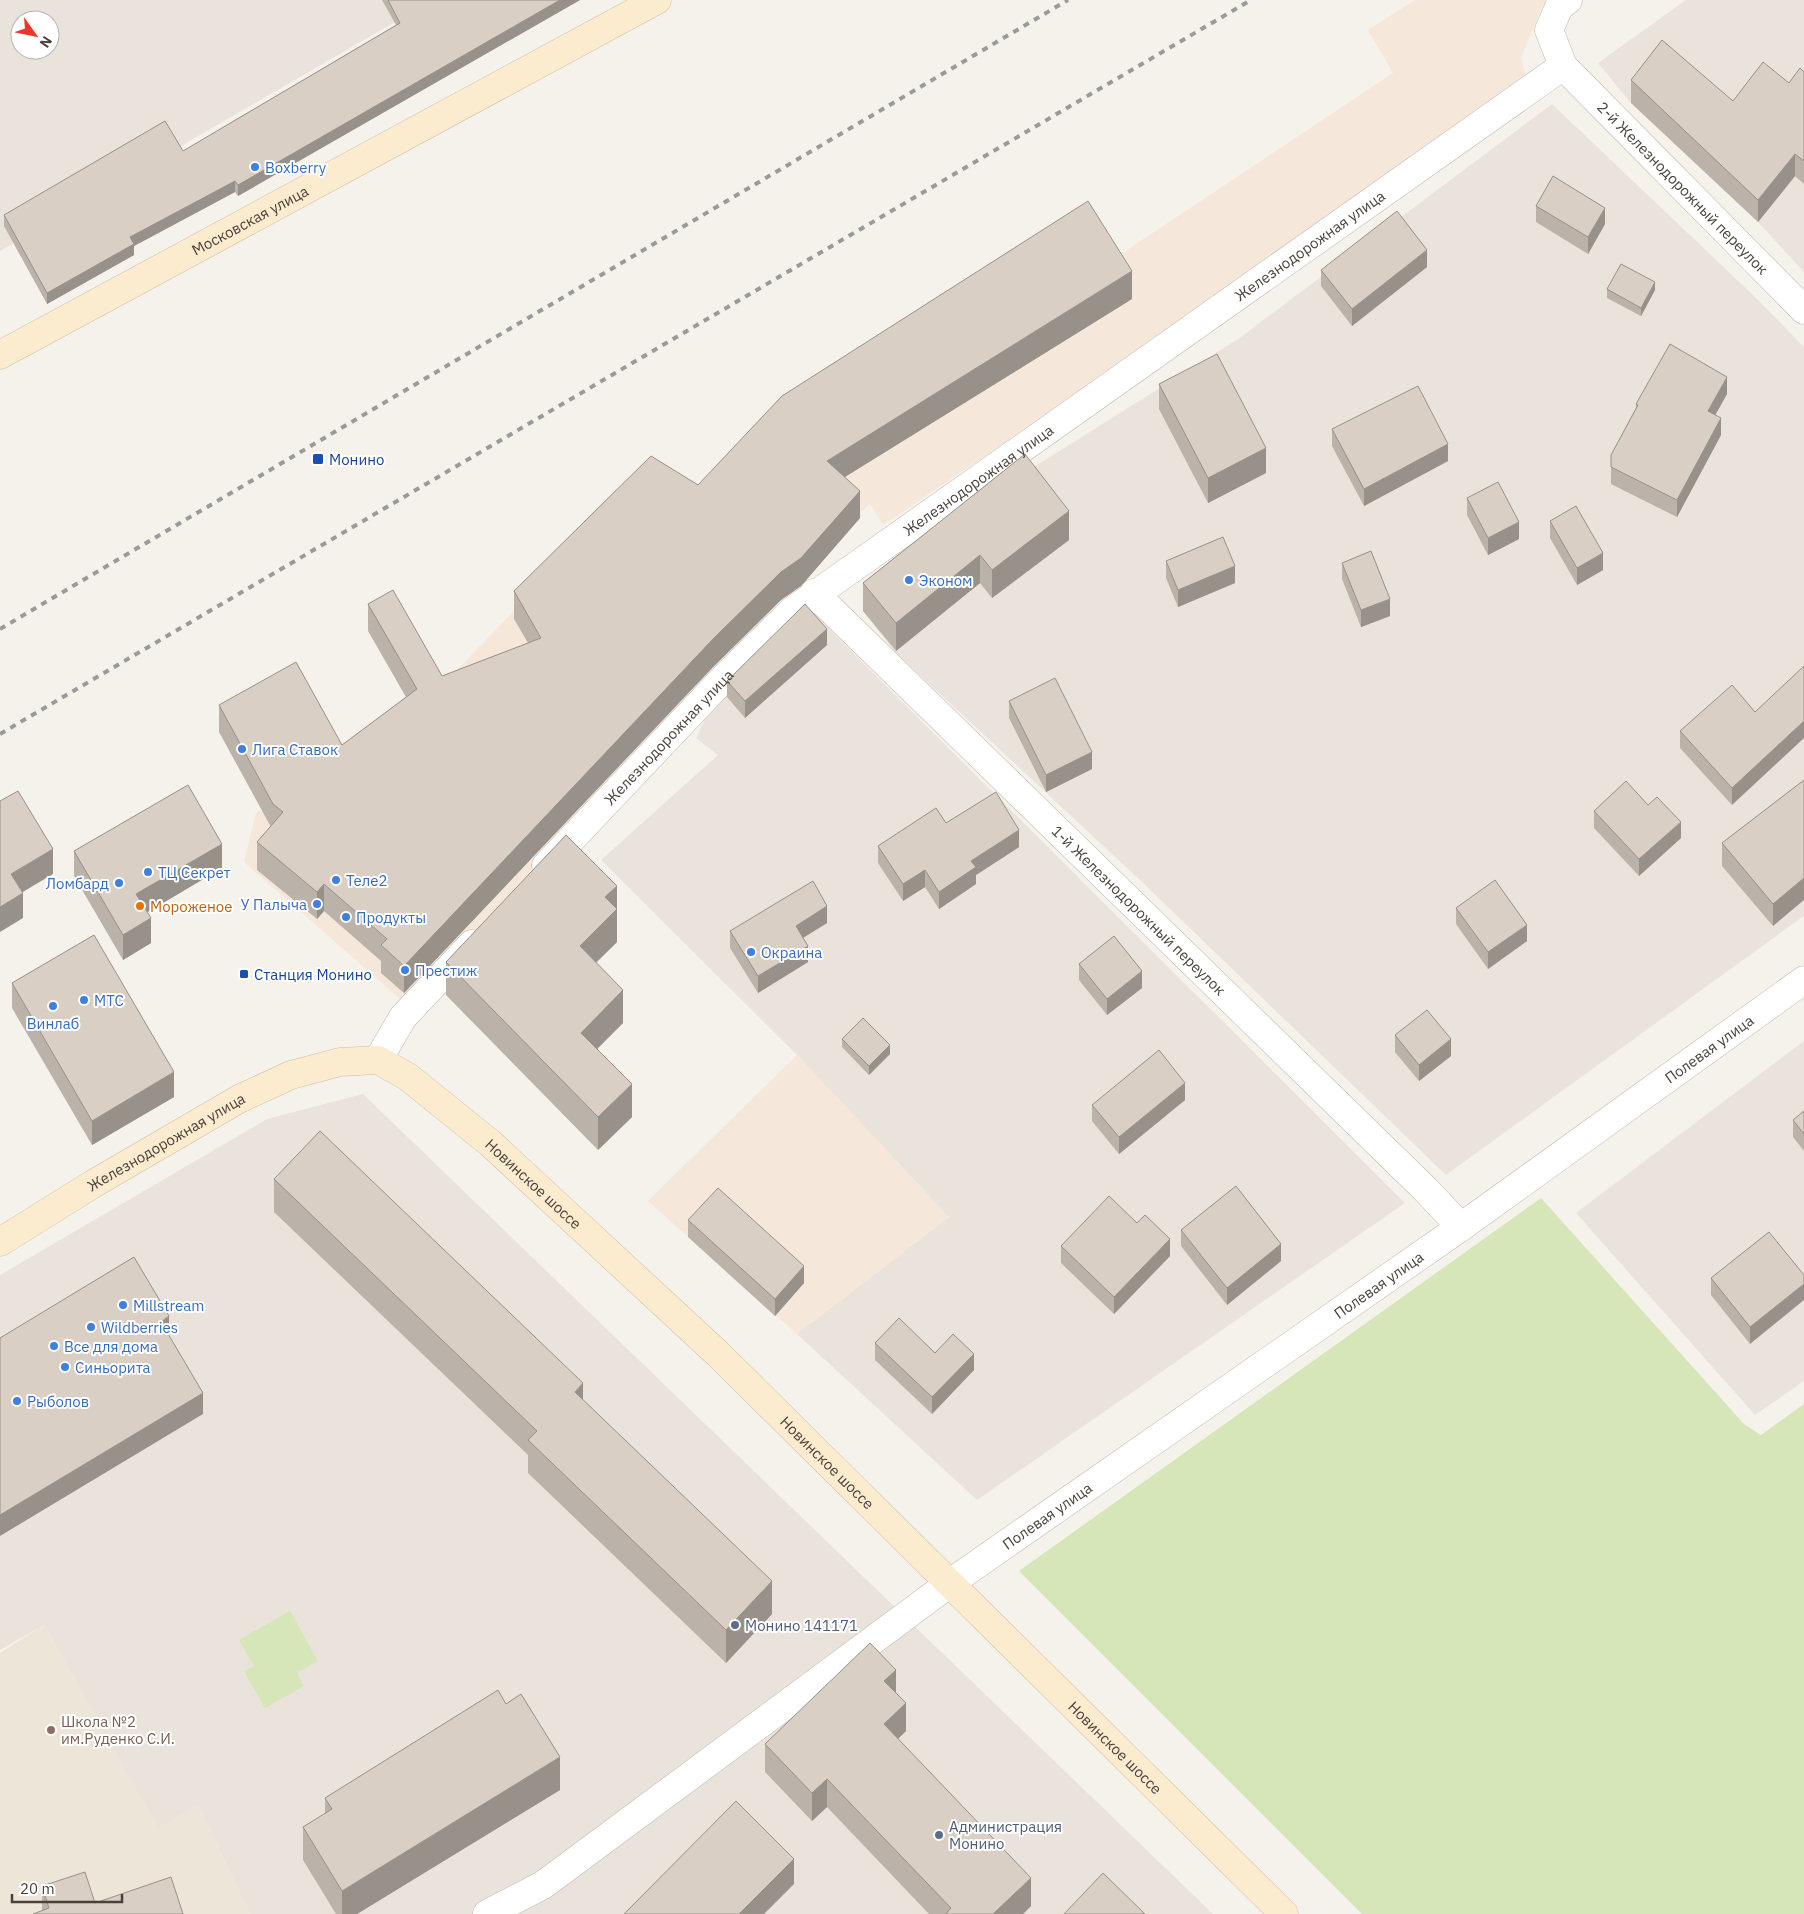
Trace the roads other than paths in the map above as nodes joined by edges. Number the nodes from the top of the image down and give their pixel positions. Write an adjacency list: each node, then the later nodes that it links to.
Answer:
1 (657, 0): 5 (main road, Московская улица)
2 (1568, 0): 3 (street)
3 (1563, 66): 4 (street, 2-й Железнодорожный переулок); 6 (street, Железнодорожная улица)
4 (1804, 310)
5 (0, 355)
6 (814, 593): 7 (street, Железнодорожная улица); 11 (street, 1-й Железнодорожный переулок)
7 (531, 882)
8 (491, 925): 10 (street)
9 (1804, 980): 11 (street, Полевая улица)
10 (378, 1060): 12 (main road, Железнодорожная улица); 13 (main road, Новинское шоссе)
11 (1461, 1227): 13 (street, Полевая улица)
12 (0, 1242)
13 (950, 1582): 14 (street, Полевая улица); 15 (main road, Новинское шоссе)
14 (487, 1914)
15 (1284, 1914)

